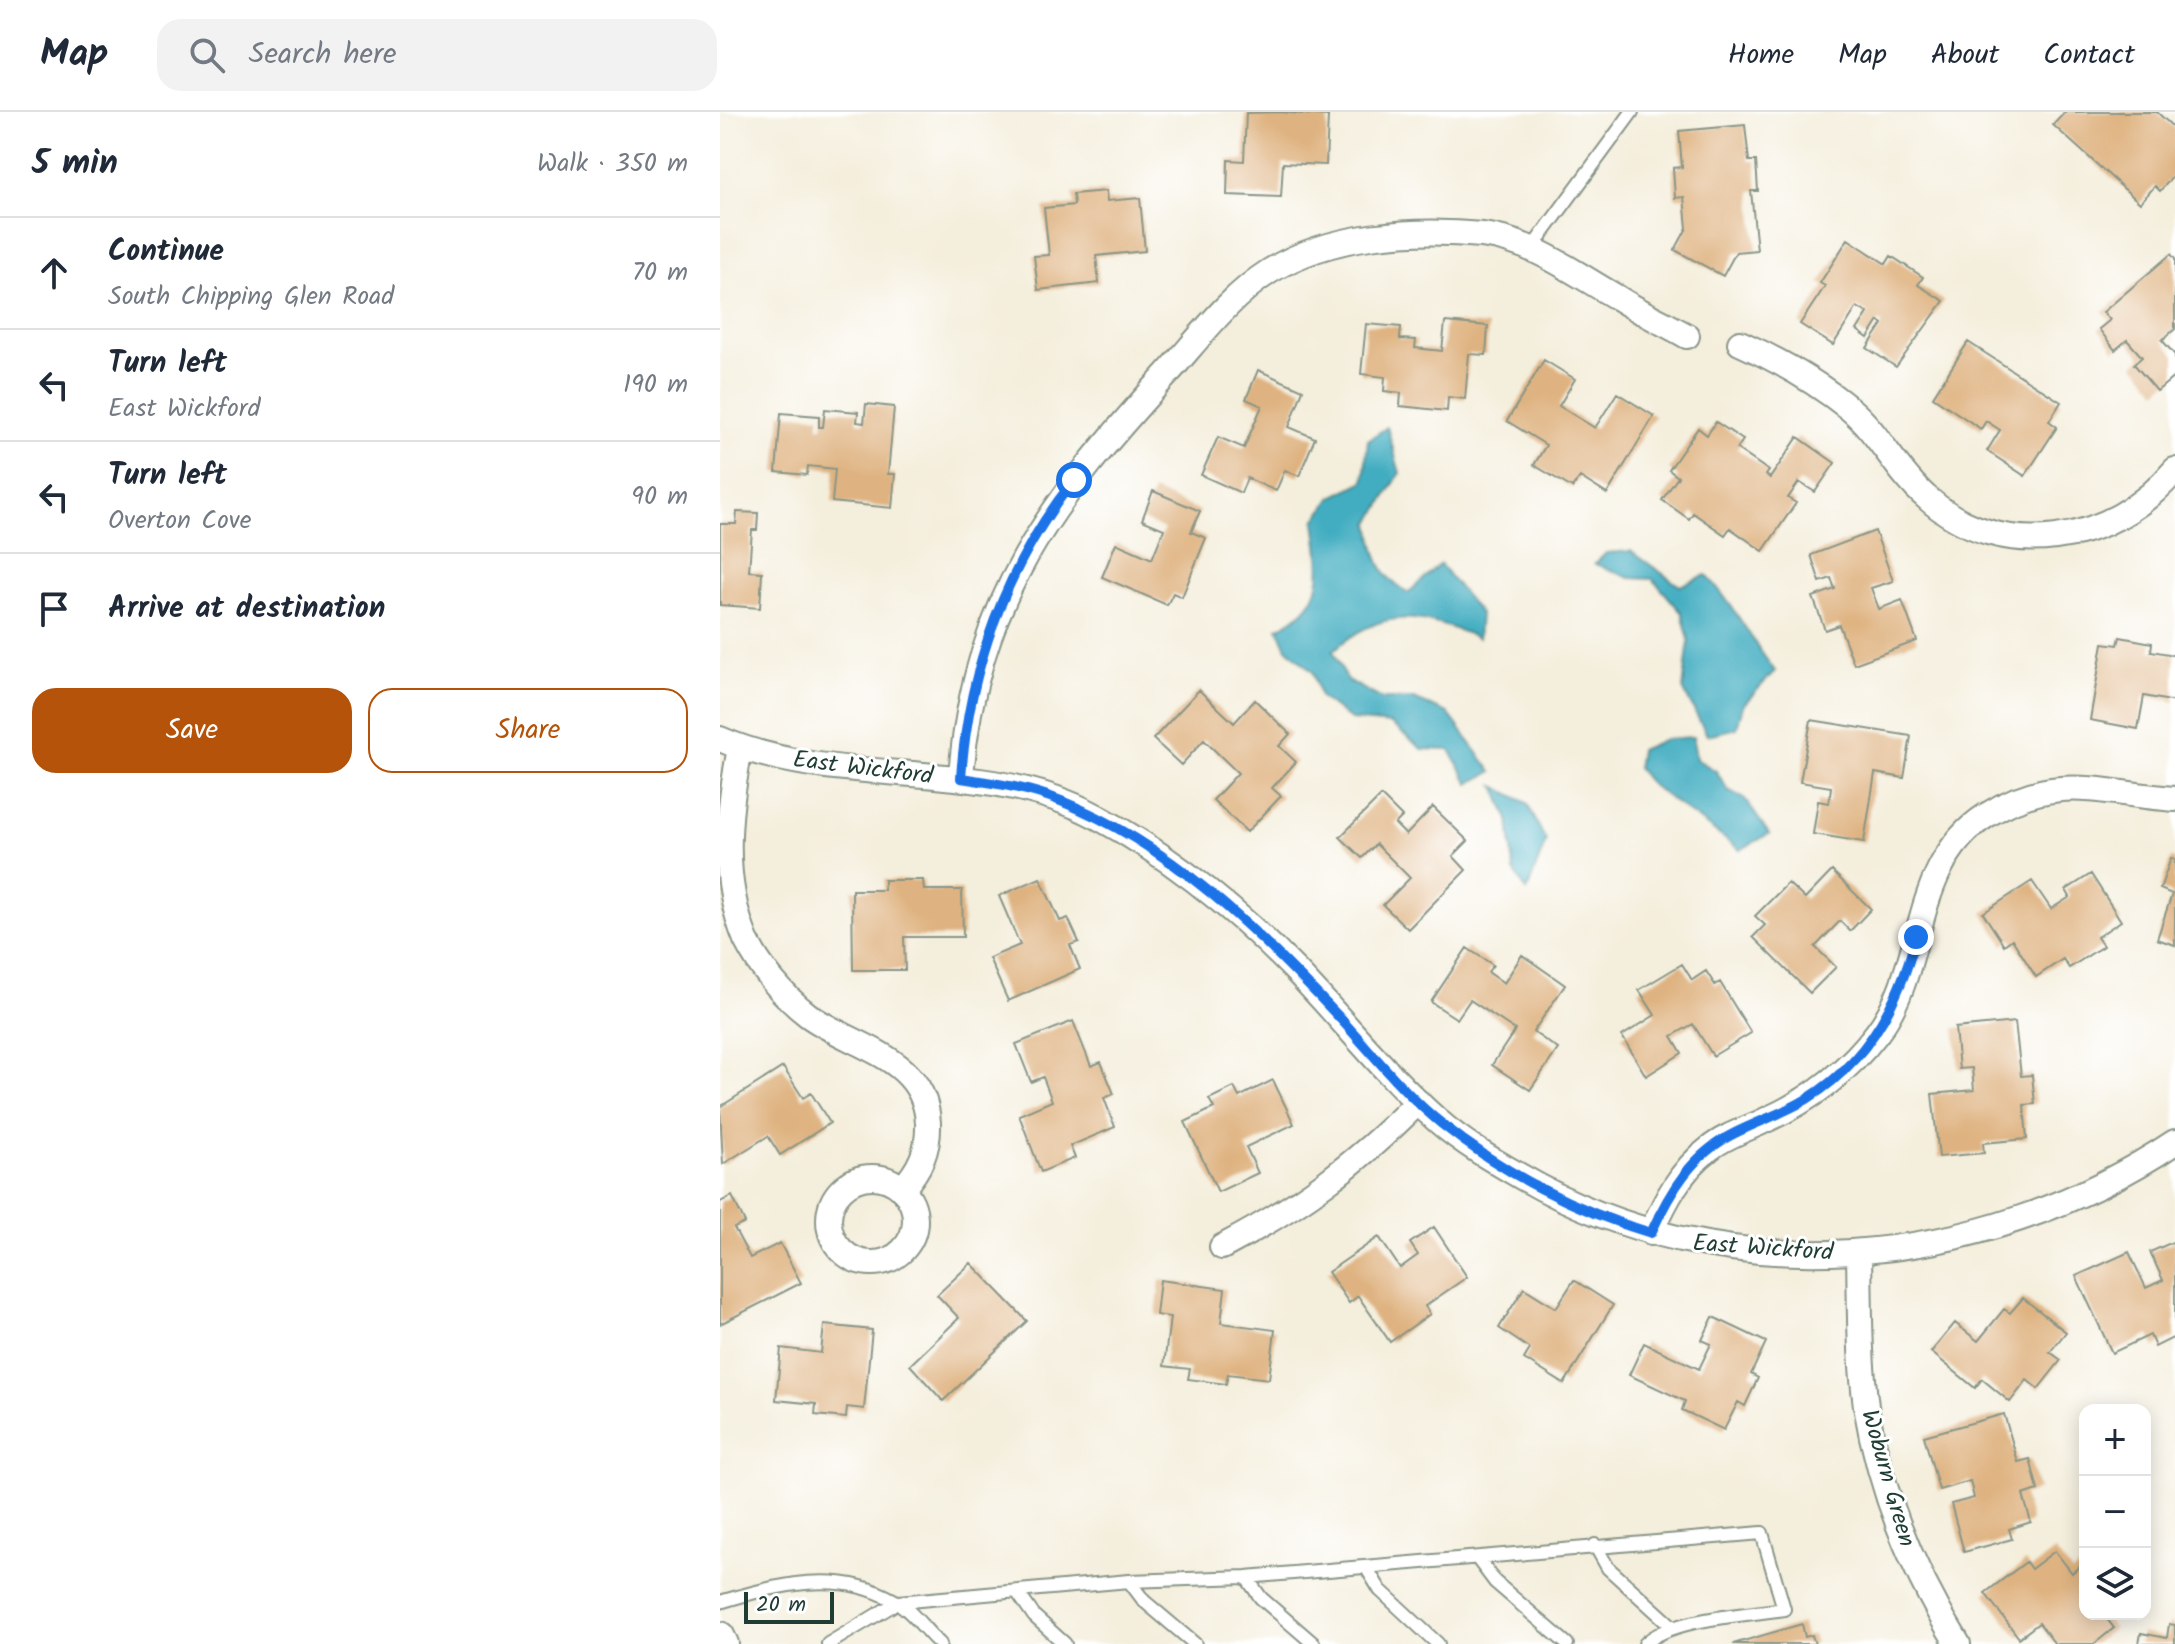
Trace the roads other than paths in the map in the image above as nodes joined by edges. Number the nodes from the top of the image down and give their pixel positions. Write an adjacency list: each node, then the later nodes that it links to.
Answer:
1 (1632, 112): 2 (lane)
2 (1532, 248): 3 (street); 7 (street)
3 (1687, 336)
4 (1740, 343): 5 (street)
5 (2175, 470)
6 (730, 743): 7 (street, East Wickford); 11 (street)
7 (961, 778): 9 (street, East Wickford)
8 (2175, 799): 12 (street)
9 (1418, 1102): 12 (street, East Wickford); 13 (street)
10 (2175, 1142): 14 (street, East Wickford)
11 (902, 1189)
12 (1651, 1233): 14 (street, East Wickford)
13 (1222, 1247)
14 (1859, 1253): 34 (street, Woburn Green)
15 (1595, 1545): 16 (lane); 23 (lane); 23 (lane)
16 (1477, 1558): 17 (lane); 32 (lane)
17 (1366, 1567): 18 (lane); 31 (lane)
18 (1246, 1577): 19 (lane); 30 (lane)
19 (1129, 1581): 20 (lane); 29 (lane)
20 (1018, 1593): 22 (lane); 28 (lane)
21 (720, 1602): 22 (lane)
22 (898, 1602): 26 (lane); 27 (lane)
23 (1673, 1627): 33 (lane)
24 (720, 1636): 25 (street)
25 (724, 1644)
26 (828, 1644)
27 (940, 1644)
28 (1065, 1644)
29 (1195, 1644)
30 (1314, 1644)
31 (1438, 1644)
32 (1567, 1644)
33 (1645, 1644)
34 (1958, 1644)

